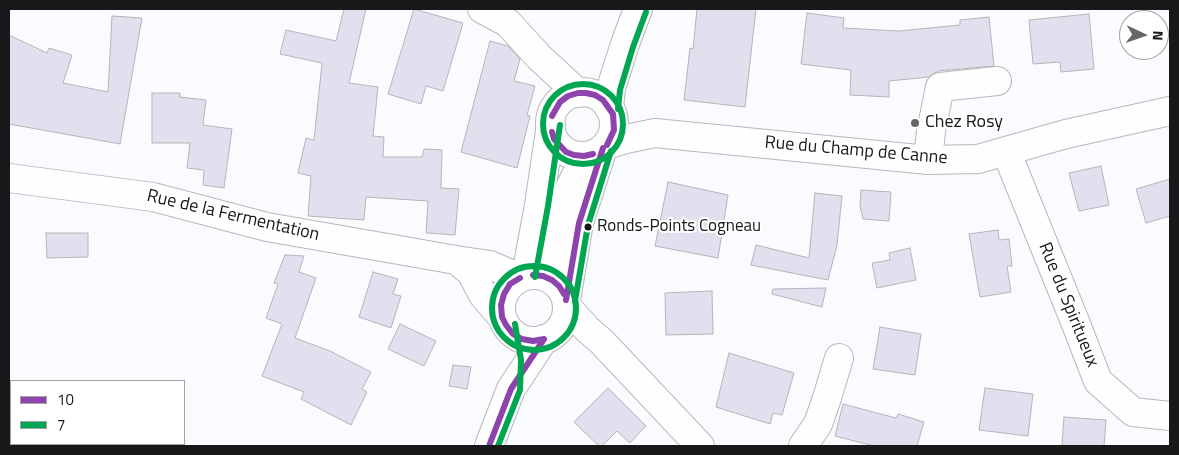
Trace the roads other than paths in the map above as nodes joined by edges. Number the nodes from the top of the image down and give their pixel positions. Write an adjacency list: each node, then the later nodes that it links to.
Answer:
1 (482, 9): 7 (street)
2 (638, 9): 3 (street)
3 (625, 44): 5 (street); 7 (street)
4 (997, 81): 11 (street)
5 (611, 111): 7 (street); 8 (street, Rue du Champ de Canne); 9 (street)
6 (1170, 111): 10 (street, Rue du Champ de Canne)
7 (567, 112): 9 (street); 13 (street); 16 (street)
8 (655, 133): 9 (street, Rue du Champ de Canne); 11 (street, Rue du Champ de Canne)
9 (601, 149): 13 (street); 17 (street)
10 (1006, 151): 11 (street, Rue du Champ de Canne); 23 (street, Rue du Spiritueux)
11 (928, 160)
12 (9, 178): 15 (street, Rue de la Fermentation)
13 (566, 196): 14 (street)
14 (556, 242): 16 (street); 17 (street)
15 (456, 260): 16 (street, Rue de la Fermentation); 18 (street)
16 (526, 276): 17 (street); 18 (street)
17 (566, 300): 19 (street); 20 (street)
18 (504, 321): 19 (street); 22 (street)
19 (546, 338): 20 (street); 22 (street)
20 (602, 342): 25 (street)
21 (839, 358): 26 (street)
22 (511, 389): 24 (street)
23 (1170, 416)
24 (489, 446)
25 (700, 446)
26 (803, 446)

